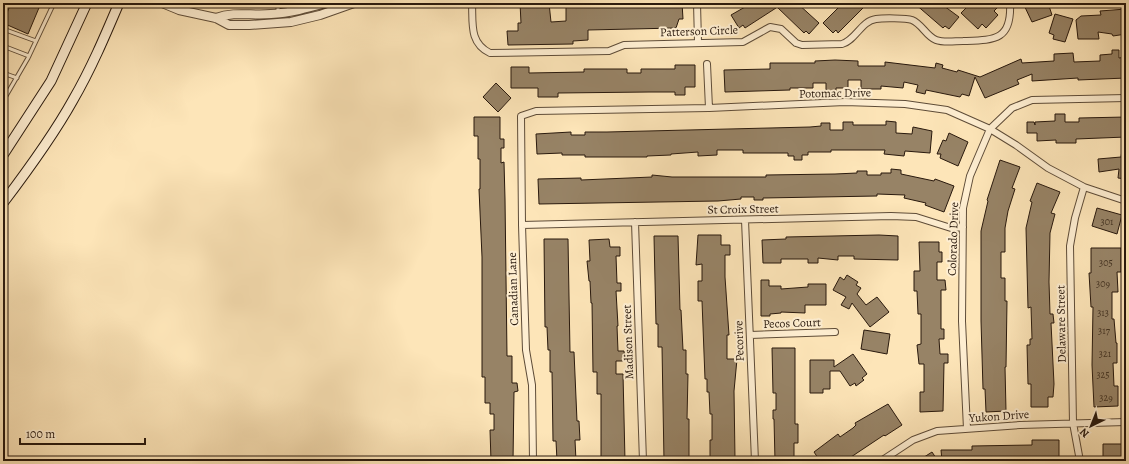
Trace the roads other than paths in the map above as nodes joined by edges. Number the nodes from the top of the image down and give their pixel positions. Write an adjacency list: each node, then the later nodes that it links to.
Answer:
1 (54, 3): 15 (lane)
2 (87, 3): 27 (main road)
3 (119, 3): 30 (main road)
4 (162, 3): 12 (street)
5 (278, 3): 11 (lane)
6 (326, 3): 11 (street)
7 (354, 3): 13 (street)
8 (472, 3): 16 (street, Patterson Circle)
9 (697, 3): 16 (street)
10 (1010, 3): 16 (street, Patterson Circle)
11 (278, 13): 12 (street); 13 (lane)
12 (216, 18): 13 (street)
13 (280, 24)
14 (3, 29): 15 (lane)
15 (36, 41): 18 (lane)
16 (698, 42)
17 (3, 46): 18 (lane)
18 (29, 56): 21 (lane)
19 (707, 64): 24 (street)
20 (3, 73): 21 (lane)
21 (17, 78): 23 (lane)
22 (1126, 98): 26 (street, Colorado Drive)
23 (3, 102)
24 (710, 108): 25 (street, Potomac Drive); 26 (street, Potomac Drive)
25 (522, 116): 33 (street, Canadian Lane)
26 (990, 129): 28 (street, Potomac Drive); 34 (street, Colorado Drive)
27 (3, 155)
28 (1084, 187): 29 (street, Potomac Drive); 38 (street, Delaware Street)
29 (1126, 201)
30 (3, 203)
31 (745, 220): 32 (street, St Croix Street); 34 (street, St Croix Street); 36 (street, Pecorive)
32 (635, 222): 33 (street, St Croix Street); 41 (street, Madison Street)
33 (522, 225): 40 (street, Canadian Lane)
34 (963, 227): 39 (street, Colorado Drive)
35 (836, 332): 36 (street, Pecos Court)
36 (750, 335): 42 (street, Pecorive)
37 (1126, 422): 38 (street, Yukon Drive)
38 (1073, 423): 39 (street, Yukon Drive); 44 (street, Delaware Street)
39 (967, 429): 43 (street, Yukon Drive)
40 (533, 461)
41 (643, 461)
42 (755, 461)
43 (881, 461)
44 (1080, 461)

